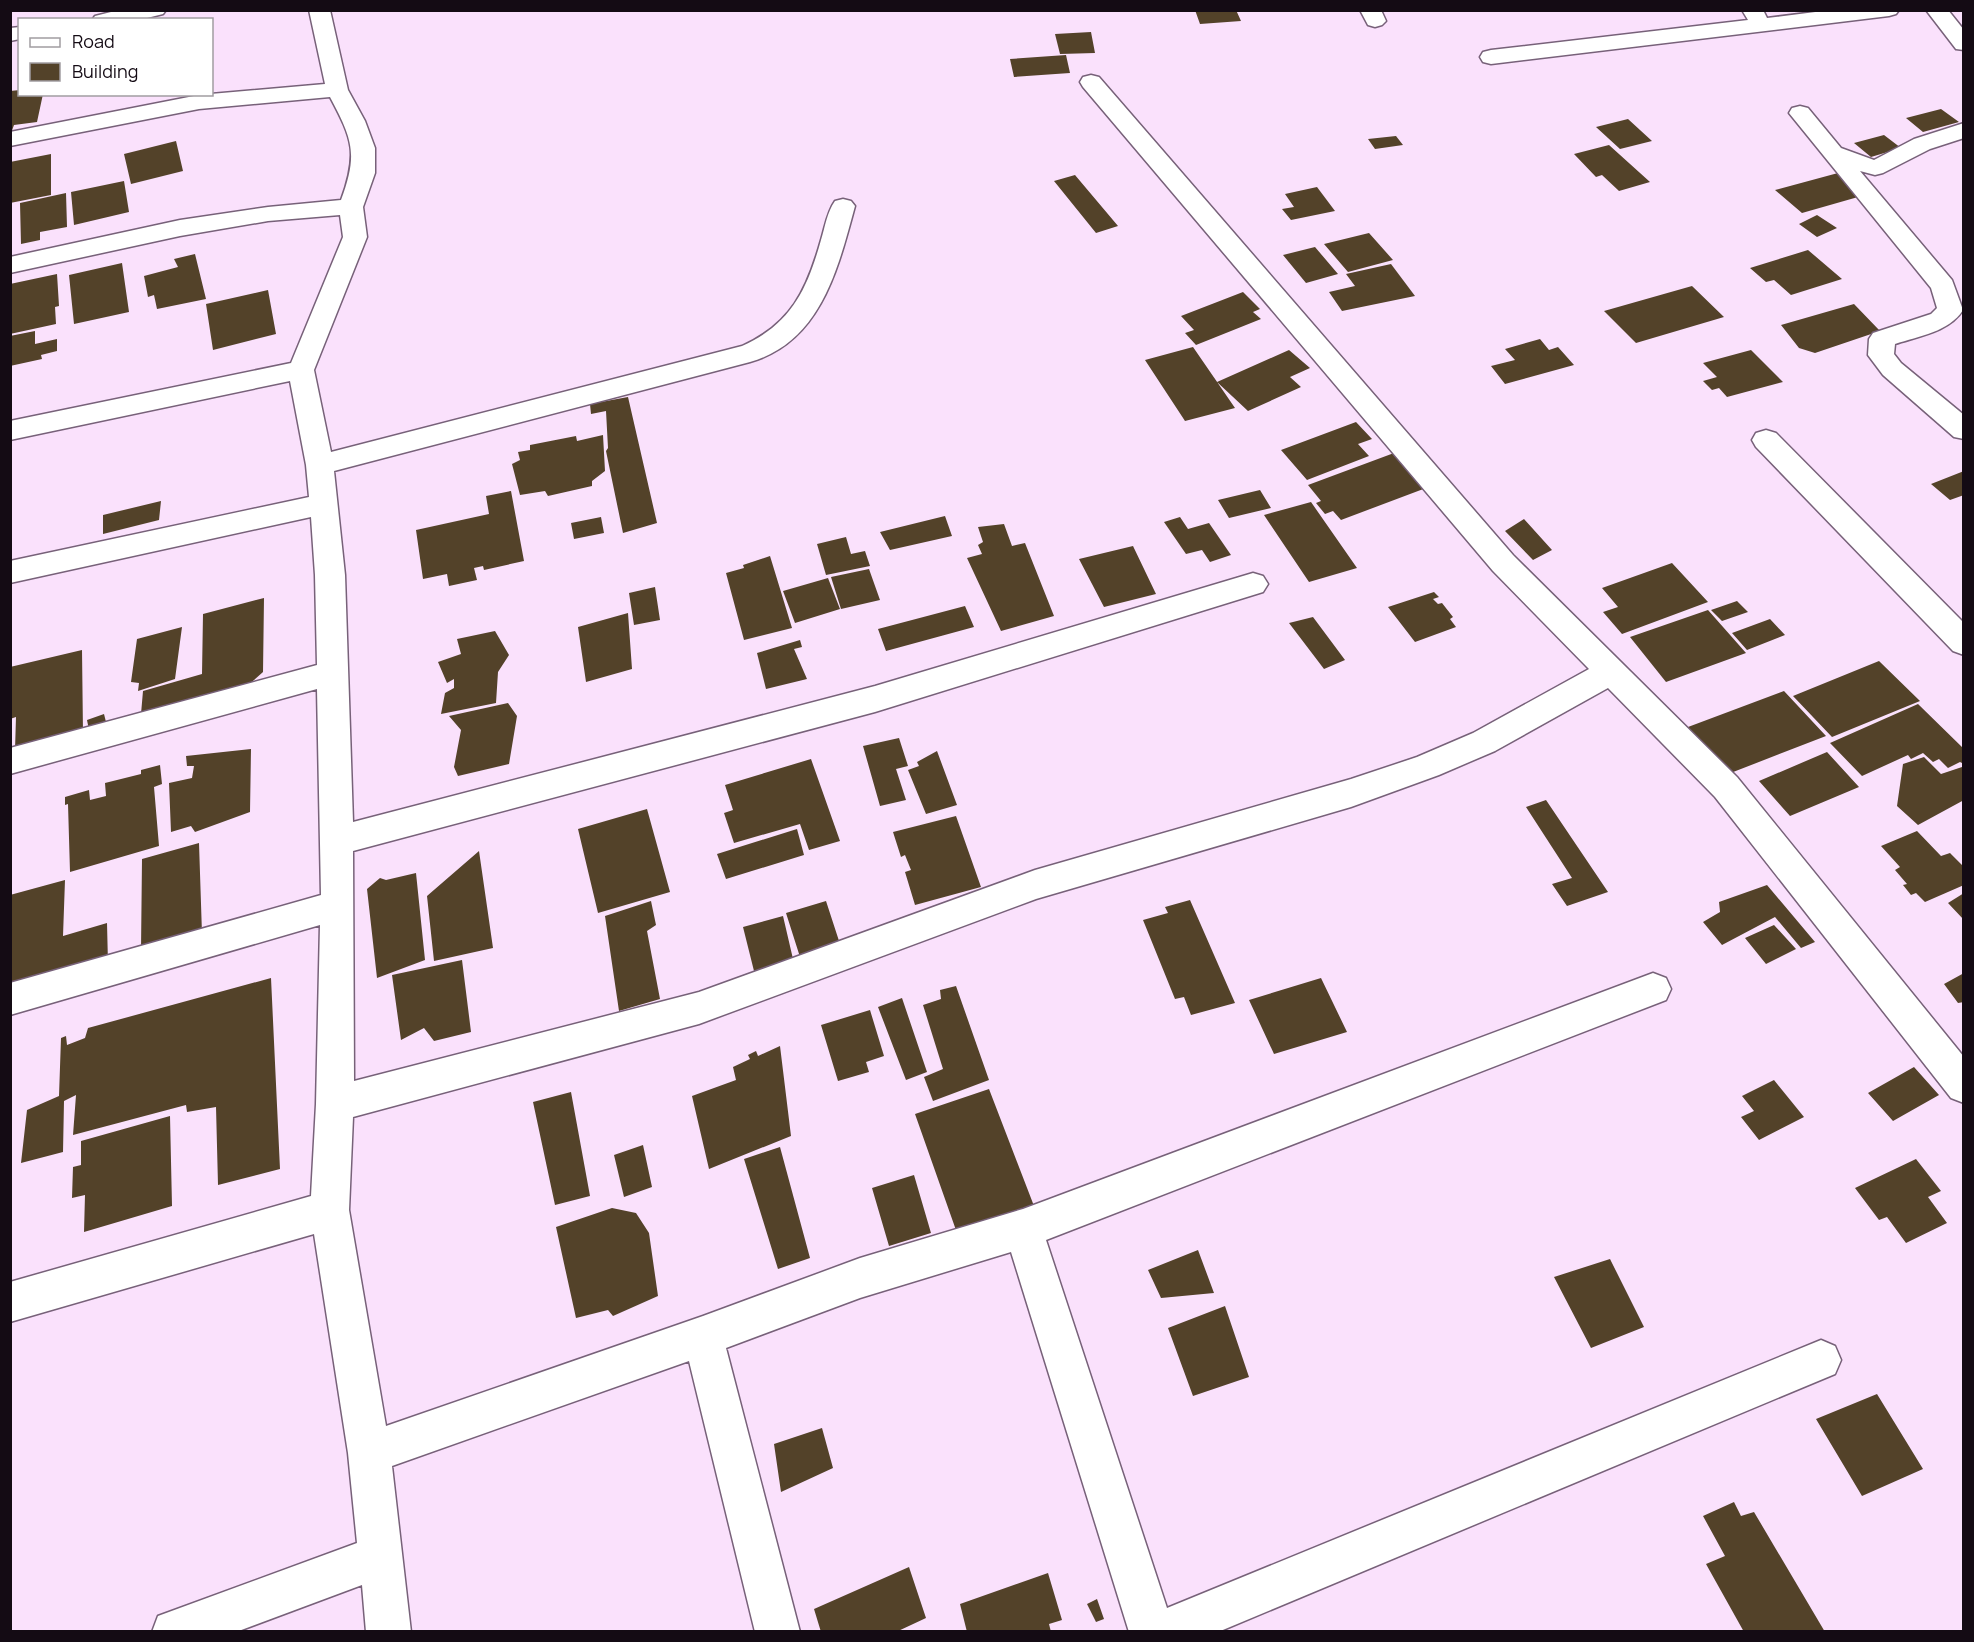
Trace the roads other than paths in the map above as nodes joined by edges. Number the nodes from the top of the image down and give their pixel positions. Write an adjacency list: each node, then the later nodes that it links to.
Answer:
1 (156, 10): 6 (street)
2 (319, 10): 10 (street)
3 (1889, 10): 5 (street)
4 (1936, 10): 7 (street)
5 (1756, 17): 8 (street)
6 (113, 18)
7 (1964, 44)
8 (1491, 57)
9 (1091, 82): 27 (street)
10 (337, 90): 13 (street); 16 (street)
11 (1800, 114): 14 (street)
12 (1964, 130): 14 (street)
13 (10, 139)
14 (1833, 153): 19 (street)
15 (843, 206): 22 (street)
16 (351, 207): 17 (street); 18 (street)
17 (10, 265)
18 (302, 370): 20 (street); 22 (street)
19 (1964, 430)
20 (10, 431)
21 (1766, 440): 26 (street)
22 (320, 465): 23 (street)
23 (325, 504): 24 (street); 28 (street)
24 (10, 572)
25 (1253, 584): 30 (street)
26 (1964, 643)
27 (1611, 671): 34 (street); 35 (street)
28 (331, 673): 29 (street); 30 (street)
29 (10, 761)
30 (336, 841): 31 (street)
31 (338, 905): 33 (street); 35 (street)
32 (1653, 989): 37 (street)
33 (10, 999)
34 (1964, 1086)
35 (335, 1104): 36 (street)
36 (330, 1210): 38 (street); 41 (street)
37 (1023, 1229): 39 (street); 46 (street)
38 (10, 1302)
39 (704, 1336): 41 (street); 45 (street)
40 (1821, 1360): 47 (street)
41 (369, 1453): 42 (street)
42 (381, 1556): 43 (street); 44 (street)
43 (174, 1632)
44 (389, 1632)
45 (778, 1632)
46 (1152, 1632)
47 (1163, 1632)

